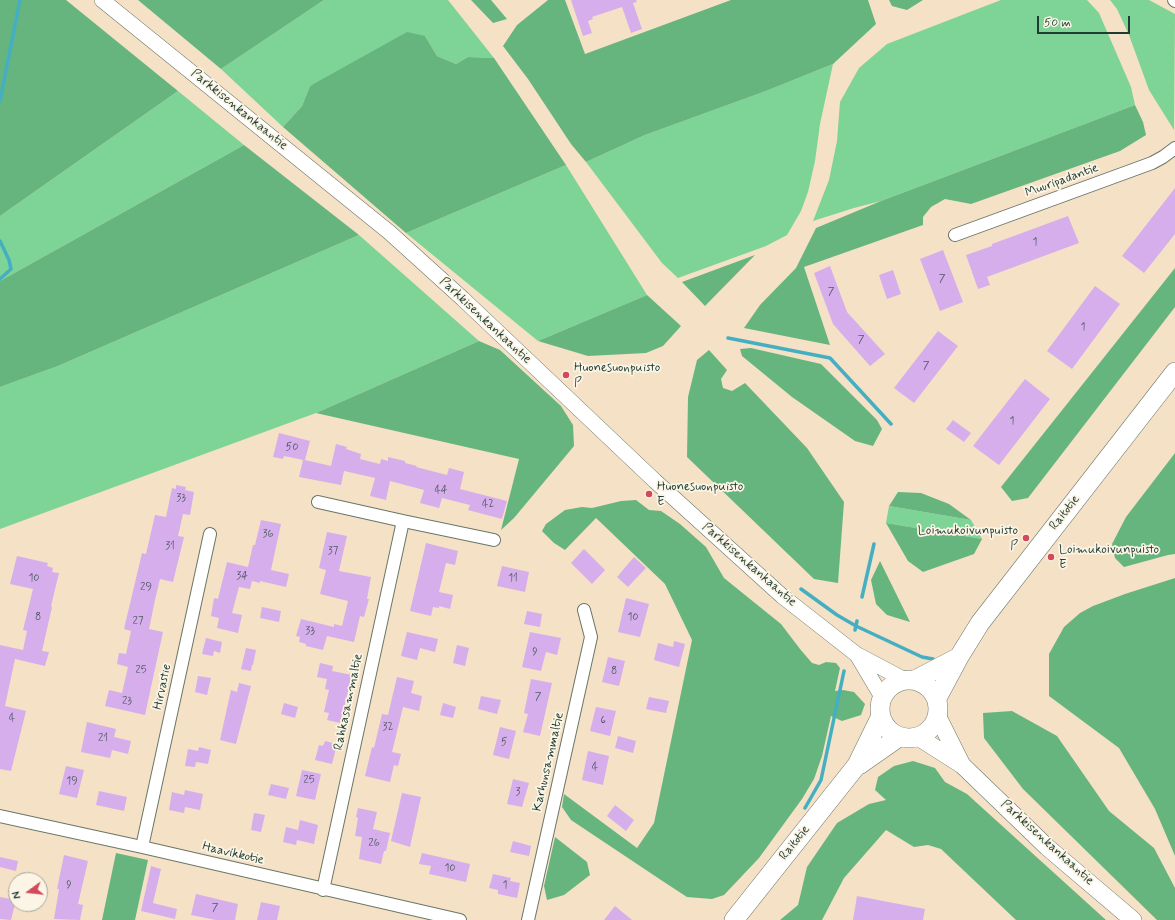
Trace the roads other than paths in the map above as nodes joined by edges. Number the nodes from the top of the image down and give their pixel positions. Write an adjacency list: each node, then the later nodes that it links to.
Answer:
1 (102, 0): 10 (street, Parkkisenkankaantie)
2 (1175, 148): 3 (street, Muuripadantie)
3 (955, 235)
4 (1175, 372): 11 (main road, Raitotie)
5 (318, 502): 6 (street)
6 (403, 522): 8 (street); 23 (street, Rahkasammaltie)
7 (210, 534): 22 (street, Hirvastie)
8 (494, 540)
9 (584, 610): 25 (street, Karhunsammaltie)
10 (856, 654): 12 (street, Parkkisenkankaantie); 13 (street, Parkkisenkankaantie)
11 (959, 656): 12 (main road, Raitotie); 14 (main road, Raitotie)
12 (910, 680): 13 (main road); 14 (main road)
13 (882, 697): 15 (main road)
14 (937, 698): 16 (main road)
15 (880, 716): 17 (main road); 19 (main road, Raitotie)
16 (938, 717): 18 (main road); 20 (main road, Parkkisenkankaantie)
17 (899, 736): 18 (main road); 19 (main road, Raitotie)
18 (918, 737): 20 (main road, Parkkisenkankaantie)
19 (857, 765): 26 (main road, Raitotie)
20 (962, 765): 27 (main road, Parkkisenkankaantie)
21 (0, 816): 22 (street, Haavikkotie)
22 (142, 847): 23 (street, Haavikkotie)
23 (323, 890): 24 (street, Haavikkotie)
24 (460, 920)
25 (528, 920)
26 (734, 920)
27 (1133, 920)

